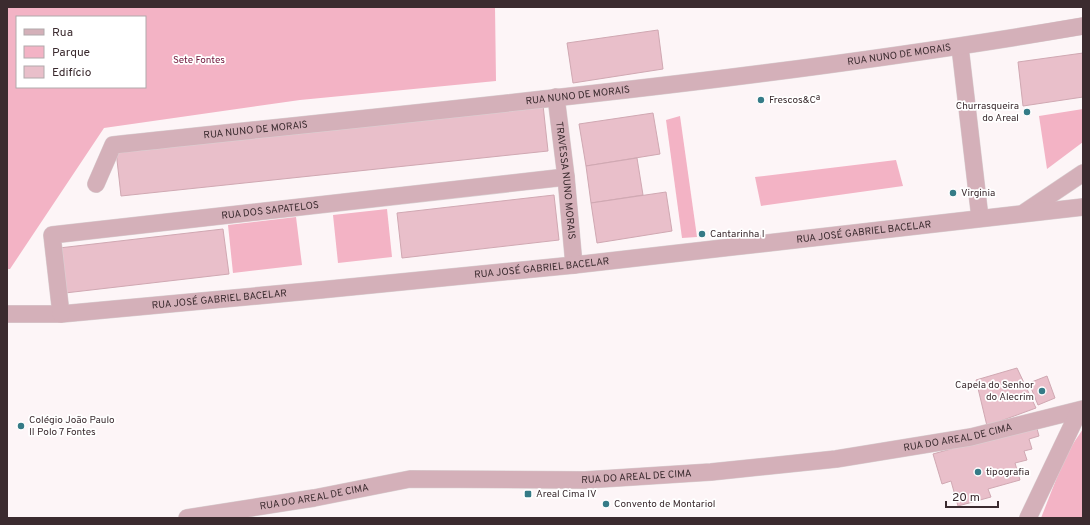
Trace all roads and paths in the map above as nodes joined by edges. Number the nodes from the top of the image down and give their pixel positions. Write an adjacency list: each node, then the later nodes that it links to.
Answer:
1 (1083, 26): 2 (street, RUA NUNO DE MORAIS)
2 (960, 47): 3 (street, RUA NUNO DE MORAIS); 9 (street)
3 (556, 97): 5 (street, TRAVESSA NUNO MORAIS); 6 (street, RUA NUNO DE MORAIS)
4 (1083, 173): 8 (street, RUA JOSÉ GABRIEL BACELAR)
5 (566, 177): 10 (street, TRAVESSA NUNO MORAIS); 12 (street, RUA DOS SAPATELOS)
6 (96, 184)
7 (1083, 207): 8 (street, RUA JOSÉ GABRIEL BACELAR)
8 (1022, 214): 9 (street, RUA JOSÉ GABRIEL BACELAR)
9 (980, 218): 10 (street, RUA JOSÉ GABRIEL BACELAR)
10 (574, 265): 12 (street, RUA JOSÉ GABRIEL BACELAR)
11 (7, 314): 12 (street, RUA JOSÉ GABRIEL BACELAR)
12 (61, 314)
13 (1081, 410): 14 (street, RUA DO AREAL DE CIMA); 15 (street)
14 (187, 518)
15 (1028, 518)

